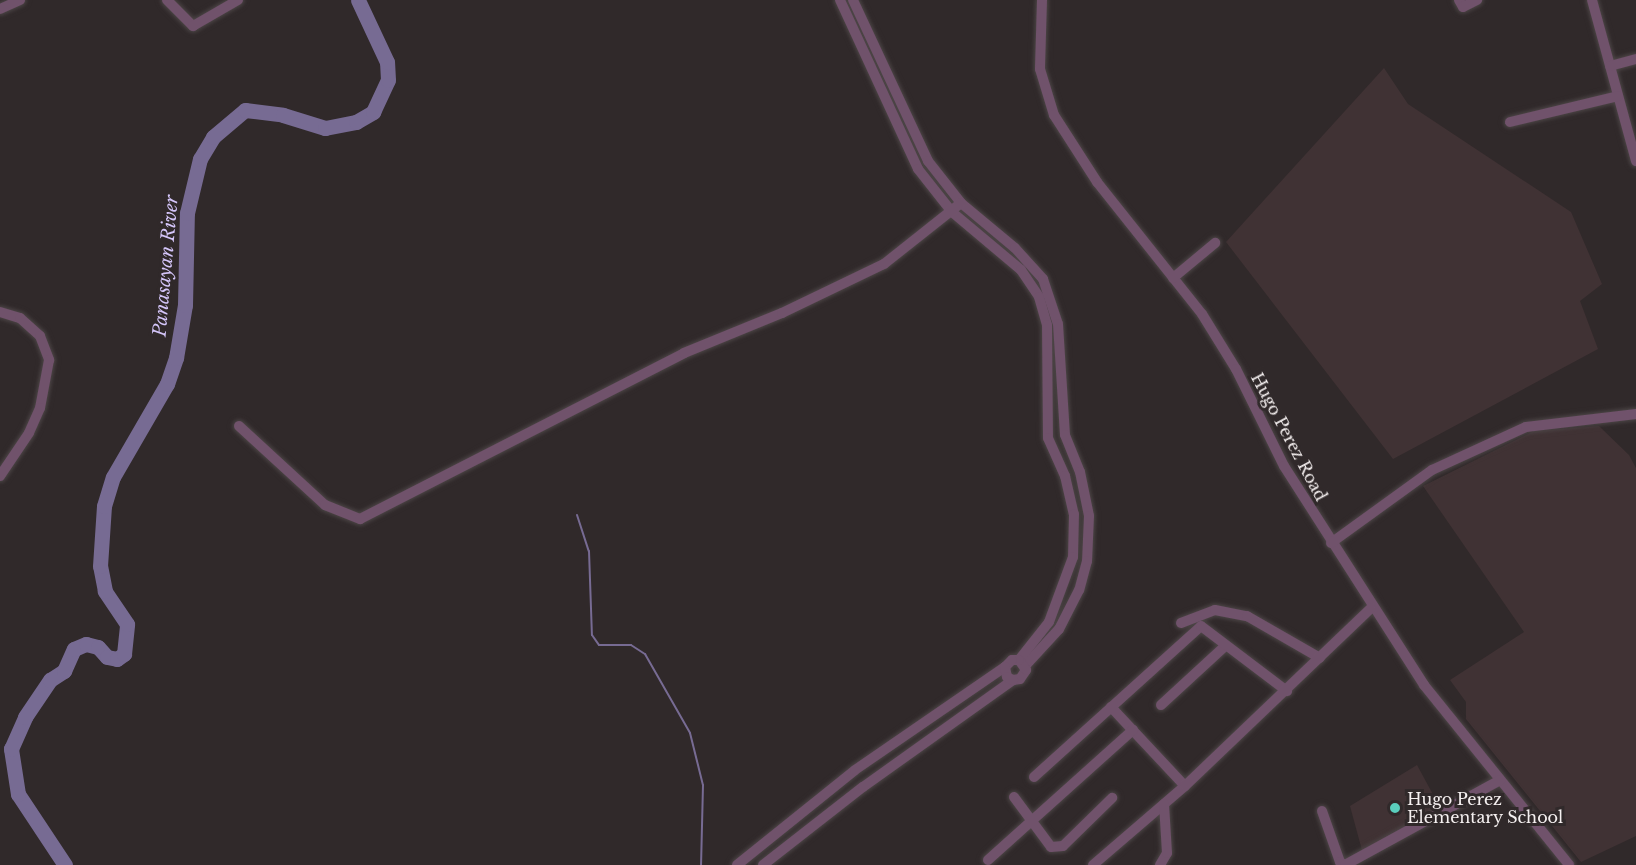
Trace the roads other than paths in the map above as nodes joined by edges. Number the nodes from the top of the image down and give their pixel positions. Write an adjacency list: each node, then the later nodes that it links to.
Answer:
1 (20, 0): 10 (street)
2 (167, 0): 3 (street)
3 (238, 0)
4 (840, 0): 17 (street)
5 (853, 0): 16 (street)
6 (1042, 0): 19 (street, Hugo Perez Road)
7 (1459, 0): 8 (street)
8 (1477, 0)
9 (1592, 0): 12 (street)
10 (0, 9)
11 (1636, 59): 12 (street)
12 (1610, 66): 13 (street)
13 (1618, 96): 14 (street); 15 (street)
14 (1510, 122)
15 (1636, 162)
16 (961, 203): 17 (street); 20 (street)
17 (952, 212): 20 (street); 23 (street)
18 (1215, 243): 19 (street)
19 (1173, 278): 25 (street, Hugo Perez Road)
20 (1044, 295): 30 (street); 30 (street)
21 (0, 312): 24 (street)
22 (1636, 414): 25 (street)
23 (239, 426)
24 (0, 476)
25 (1331, 543): 26 (street, Hugo Perez Road)
26 (1371, 608): 29 (street); 38 (street, Hugo Perez Road)
27 (1181, 623): 29 (street)
28 (1224, 647): 33 (street); 34 (street); 35 (street)
29 (1320, 658): 33 (street)
30 (1022, 663): 31 (street); 32 (street)
31 (1005, 667): 32 (street); 46 (street)
32 (1013, 680): 47 (street)
33 (1287, 691): 39 (street)
34 (1161, 705)
35 (1111, 707): 36 (street); 37 (street)
36 (1133, 730): 39 (street); 44 (street)
37 (1034, 777)
38 (1500, 780): 43 (street); 50 (street, Hugo Perez Road)
39 (1185, 786): 42 (street)
40 (1014, 797): 44 (street)
41 (1112, 798): 44 (street)
42 (1164, 804): 48 (street); 49 (street)
43 (1322, 811)
44 (1032, 824): 45 (street)
45 (988, 860)
46 (736, 865)
47 (763, 865)
48 (1093, 865)
49 (1160, 865)
50 (1569, 865)

